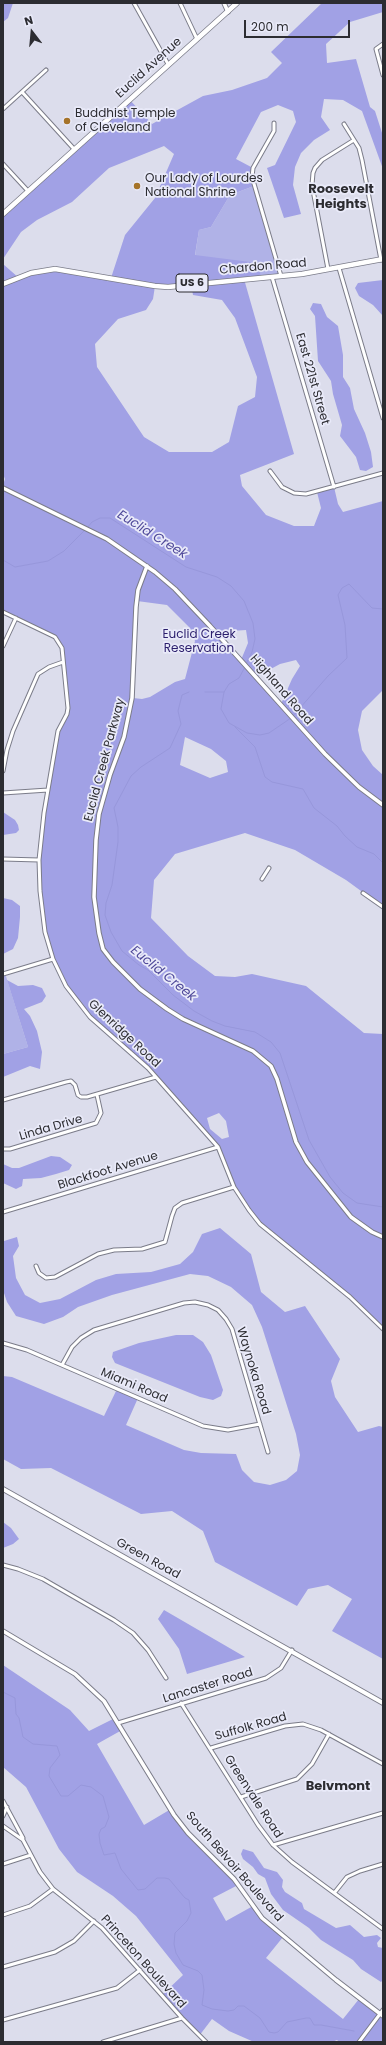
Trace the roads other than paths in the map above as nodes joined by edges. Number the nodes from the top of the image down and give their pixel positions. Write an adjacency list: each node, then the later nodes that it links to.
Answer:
1 (134, 3): 8 (street)
2 (180, 3): 6 (street)
3 (224, 3): 5 (street)
4 (237, 3): 5 (main road, Euclid Avenue)
5 (228, 12): 6 (main road, Euclid Avenue)
6 (197, 39): 8 (main road, Euclid Avenue)
7 (383, 44): 10 (street)
8 (168, 64): 16 (main road, Euclid Avenue)
9 (46, 70): 11 (street)
10 (383, 75)
11 (22, 92): 12 (street); 16 (street)
12 (3, 109)
13 (274, 123): 23 (street)
14 (344, 124): 15 (street)
15 (354, 140): 20 (street); 22 (street)
16 (74, 149): 18 (main road, Euclid Avenue)
17 (3, 164): 18 (street)
18 (28, 191): 19 (main road, Euclid Avenue)
19 (3, 214)
20 (382, 260): 21 (main road, Chardon Road / US 6)
21 (339, 268): 22 (main road, Chardon Road / US 6); 26 (street)
22 (328, 270): 23 (main road, Chardon Road / US 6)
23 (281, 276): 24 (main road, Chardon Road / US 6)
24 (272, 277): 25 (main road, Chardon Road / US 6); 29 (street, East 221st Street)
25 (3, 284)
26 (383, 418)
27 (270, 471): 29 (street)
28 (383, 473): 29 (street)
29 (334, 487)
30 (3, 488): 31 (street, Highland Road)
31 (147, 566): 39 (street, Highland Road); 55 (street, Euclid Creek Parkway)
32 (3, 612): 33 (street, Glenridge Road)
33 (16, 618): 34 (street); 35 (street, Glenridge Road)
34 (3, 646)
35 (63, 662): 36 (street); 37 (street, Glenridge Road)
36 (3, 771)
37 (48, 790): 38 (street); 41 (street, Glenridge Road)
38 (3, 793)
39 (383, 805)
40 (3, 859): 41 (street)
41 (39, 860): 46 (street, Glenridge Road)
42 (269, 868): 43 (street)
43 (262, 879)
44 (363, 893): 45 (street)
45 (383, 908)
46 (53, 959): 47 (street); 48 (street, Glenridge Road)
47 (3, 974)
48 (156, 1077): 49 (street); 51 (street, Glenridge Road)
49 (97, 1095): 50 (street); 52 (street, Linda Drive)
50 (3, 1100)
51 (218, 1148): 53 (street, Glenridge Road); 54 (street, Blackfoot Avenue)
52 (3, 1149)
53 (234, 1187): 56 (street); 57 (street, Glenridge Road)
54 (3, 1212)
55 (383, 1237)
56 (36, 1266)
57 (383, 1329)
58 (3, 1343): 59 (street, Miami Road)
59 (62, 1365): 60 (street, Miami Road); 60 (street, Waynoka Road)
60 (260, 1424): 61 (street, Waynoka Road)
61 (268, 1452)
62 (3, 1490): 65 (main road, Green Road)
63 (3, 1565): 66 (street)
64 (3, 1631): 69 (street, South Belvoir Boulevard)
65 (292, 1650): 67 (street, Lancaster Road); 68 (main road, Green Road)
66 (166, 1678)
67 (181, 1703): 69 (street, Lancaster Road); 71 (street, Greenvale Road)
68 (383, 1703)
69 (118, 1723): 92 (street, South Belvoir Boulevard)
70 (329, 1734): 71 (street, Suffolk Road); 72 (street, Suffolk Road); 73 (street)
71 (211, 1748): 73 (street, Greenvale Road)
72 (383, 1764)
73 (241, 1797): 80 (street, Greenvale Road)
74 (3, 1801): 75 (street, Princeton Boulevard)
75 (6, 1807): 77 (street); 79 (street, Princeton Boulevard)
76 (383, 1813): 80 (street)
77 (3, 1816)
78 (3, 1826): 79 (street)
79 (24, 1840): 81 (street, Princeton Boulevard)
80 (273, 1845): 85 (street, Greenvale Road)
81 (31, 1855): 82 (street); 84 (street, Princeton Boulevard)
82 (3, 1864)
83 (383, 1864): 85 (street)
84 (54, 1889): 86 (street); 87 (street, Princeton Boulevard)
85 (335, 1892): 88 (street, Greenvale Road)
86 (3, 1915)
87 (94, 1921): 89 (street); 90 (street, Princeton Boulevard)
88 (383, 1929)
89 (3, 1967)
90 (140, 1970): 93 (street, Princeton Boulevard); 94 (street)
91 (383, 2010): 92 (street)
92 (382, 2015): 97 (street)
93 (182, 2018): 95 (street); 96 (street, Princeton Boulevard)
94 (3, 2020)
95 (103, 2042)
96 (206, 2042)
97 (359, 2042)

